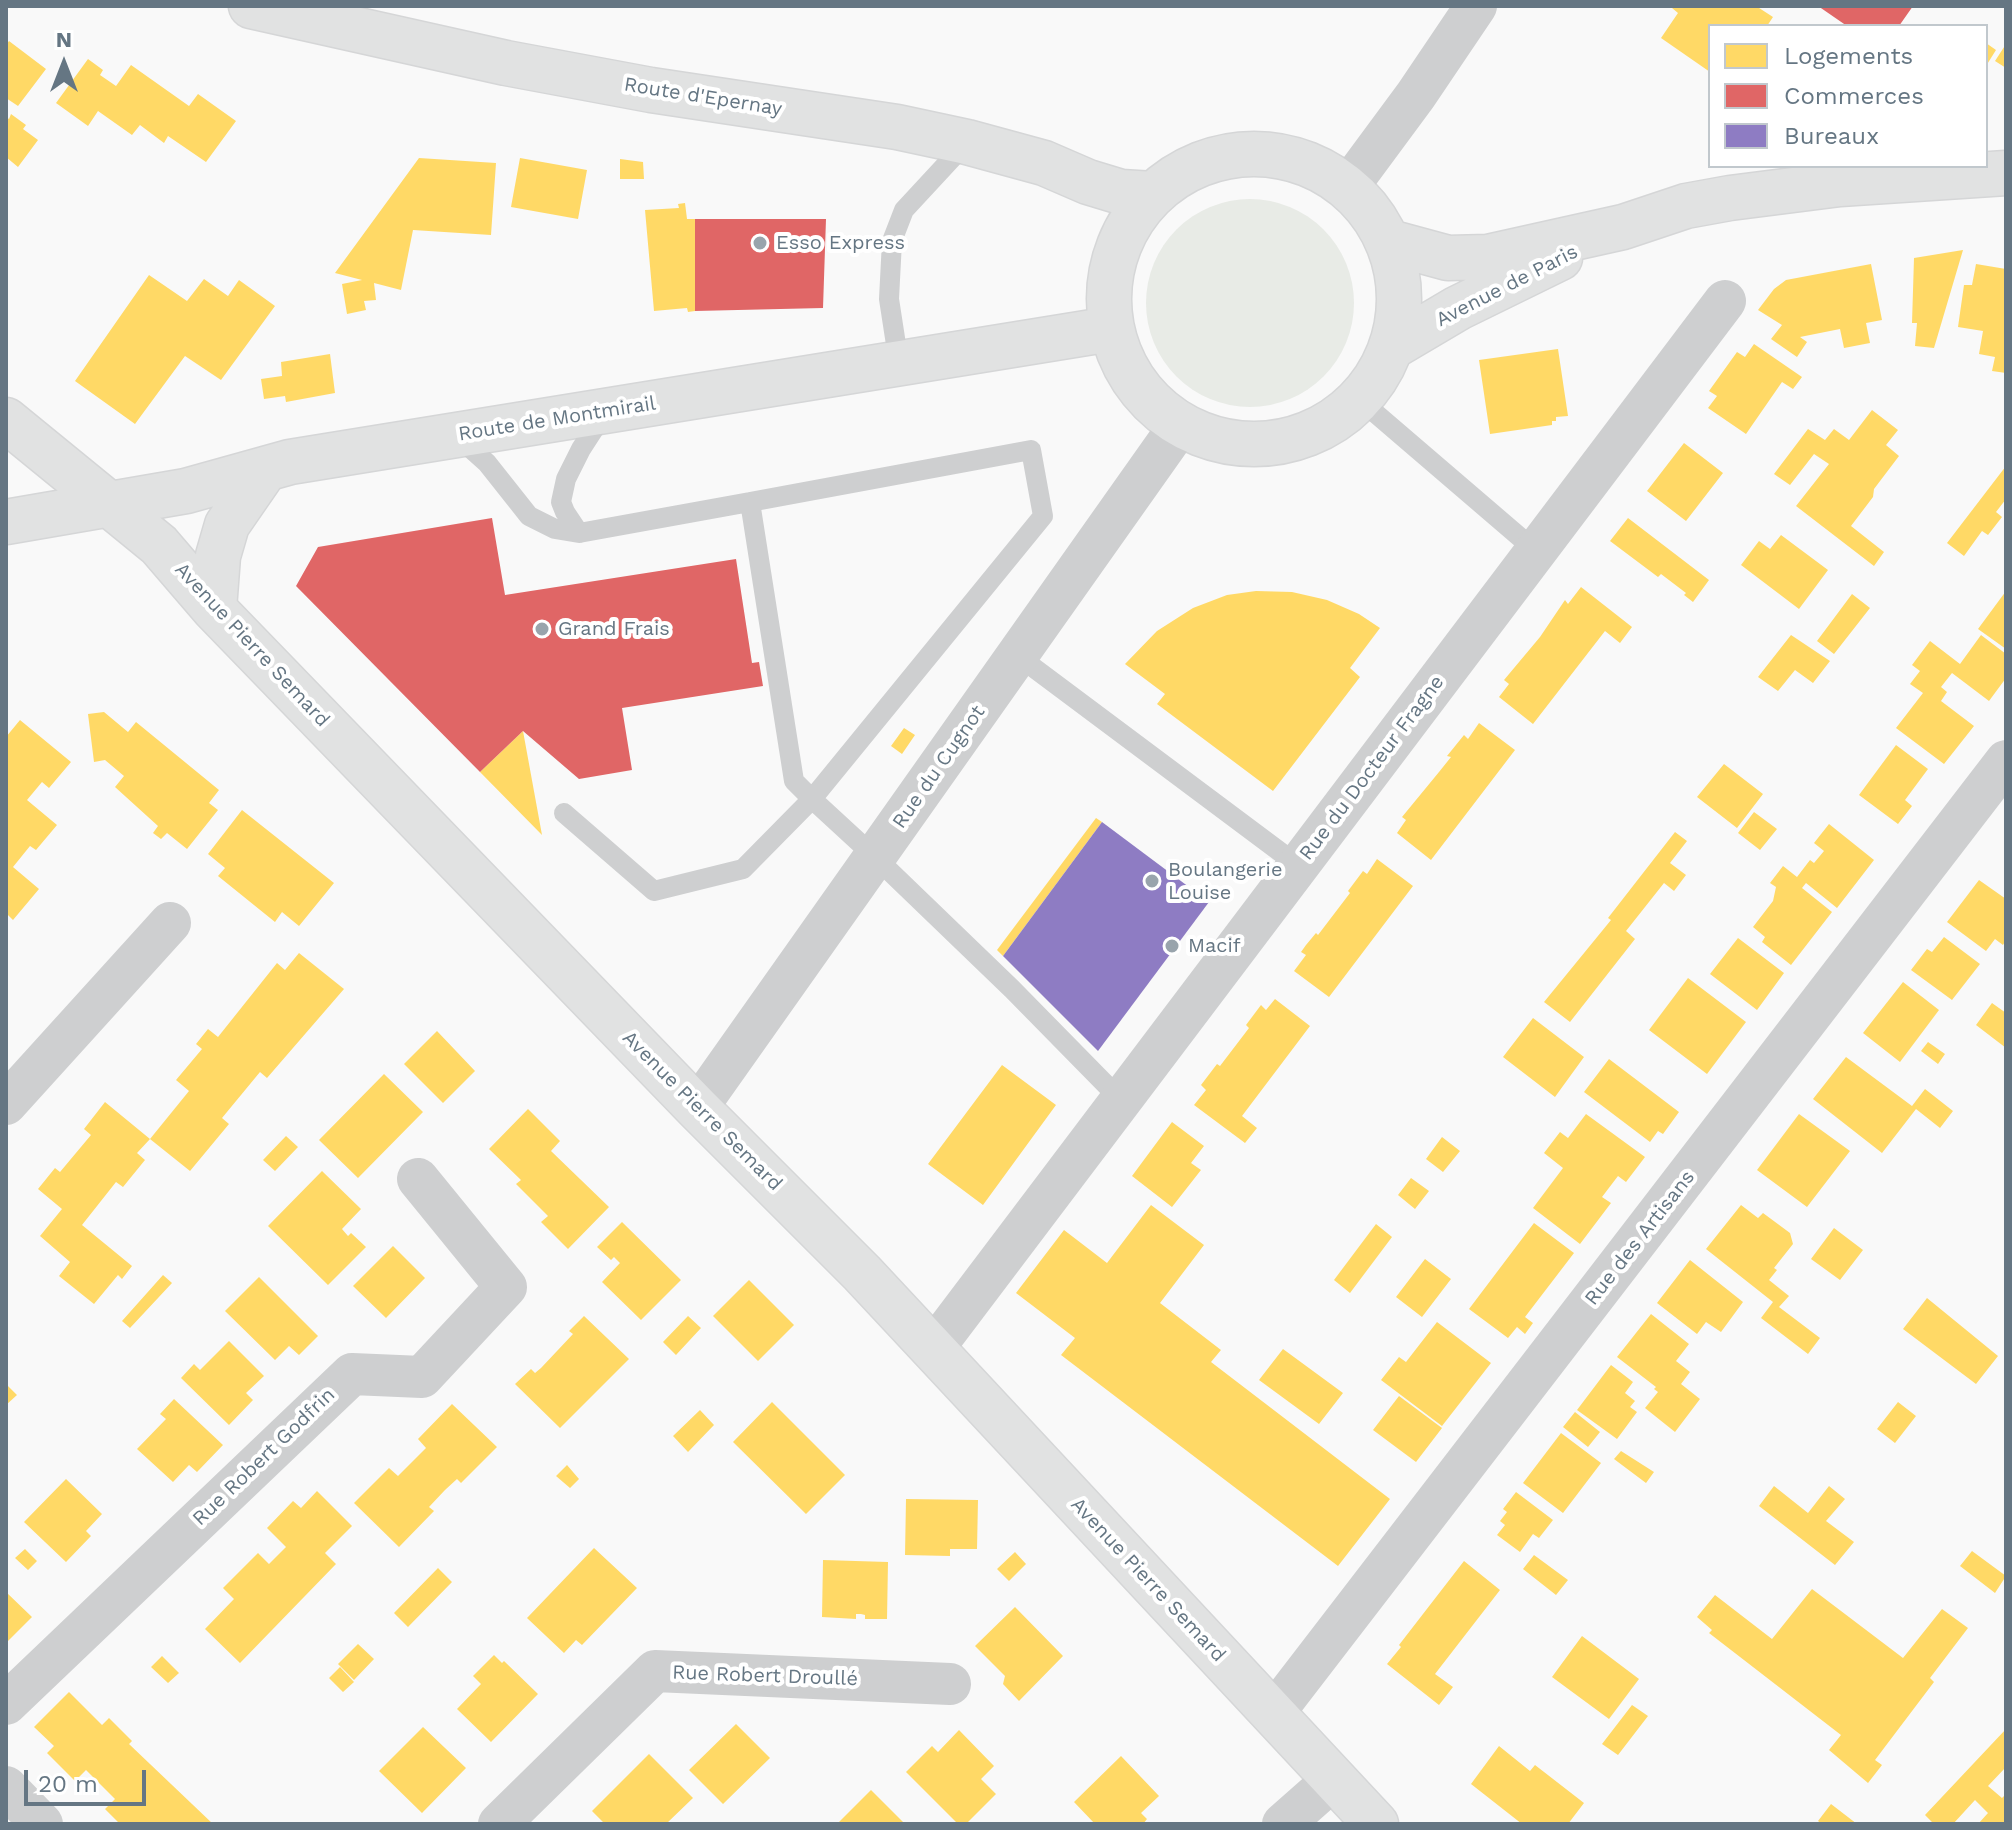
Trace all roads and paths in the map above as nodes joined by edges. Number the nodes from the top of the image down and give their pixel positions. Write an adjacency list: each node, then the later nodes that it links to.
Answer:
1 (251, 6): 3 (main road, Route d'Epernay)
2 (1476, 6): 5 (street)
3 (967, 142): 6 (main road, Route d'Epernay); 12 (lane)
4 (2006, 173): 7 (main road, Avenue de Paris)
5 (1348, 187): 6 (main road); 8 (main road)
6 (1153, 194): 10 (main road)
7 (1623, 227): 8 (main road, Avenue de Paris); 11 (main road, Avenue de Paris)
8 (1389, 242): 11 (main road)
9 (1725, 301): 23 (street, Rue du Docteur Fragne)
10 (1111, 329): 12 (main road, Route de Montmirail); 16 (main road)
11 (1392, 347): 13 (main road)
12 (899, 364): 14 (main road, Route de Montmirail)
13 (1360, 400): 16 (main road); 23 (lane)
14 (606, 411): 17 (main road, Route de Montmirail); 22 (lane)
15 (6, 420): 20 (main road, Avenue Pierre Semard)
16 (1180, 425): 25 (street, Rue du Cugnot)
17 (455, 435): 18 (main road, Route de Montmirail); 22 (lane)
18 (265, 470): 20 (main road, Route de Montmirail); 24 (main road)
19 (750, 502): 22 (lane); 27 (lane); 27 (lane)
20 (109, 505): 21 (main road, Route de Montmirail); 24 (main road, Avenue Pierre Semard)
21 (6, 522)
22 (579, 533)
23 (1536, 551): 30 (street, Rue du Docteur Fragne)
24 (214, 609): 34 (main road, Avenue Pierre Semard)
25 (1018, 656): 29 (street, Rue du Cugnot); 30 (lane)
26 (2006, 761): 39 (street, Rue des Artisans)
27 (812, 799): 28 (lane); 29 (lane)
28 (564, 813)
29 (875, 857): 32 (lane); 34 (street, Rue du Cugnot)
30 (1299, 866): 32 (street, Rue du Docteur Fragne)
31 (170, 923): 33 (street)
32 (1121, 1100): 36 (street, Rue du Docteur Fragne)
33 (6, 1104)
34 (697, 1108): 36 (main road, Avenue Pierre Semard)
35 (418, 1179): 38 (street, Rue Robert Godfrin)
36 (933, 1349): 39 (main road, Avenue Pierre Semard)
37 (950, 1684): 43 (street, Rue Robert Droullé)
38 (6, 1704)
39 (1273, 1714): 40 (main road, Avenue Pierre Semard)
40 (1334, 1779): 44 (street); 45 (main road, Avenue Pierre Semard)
41 (6, 1787): 42 (street)
42 (42, 1824)
43 (499, 1824)
44 (1283, 1824)
45 (1376, 1824)

